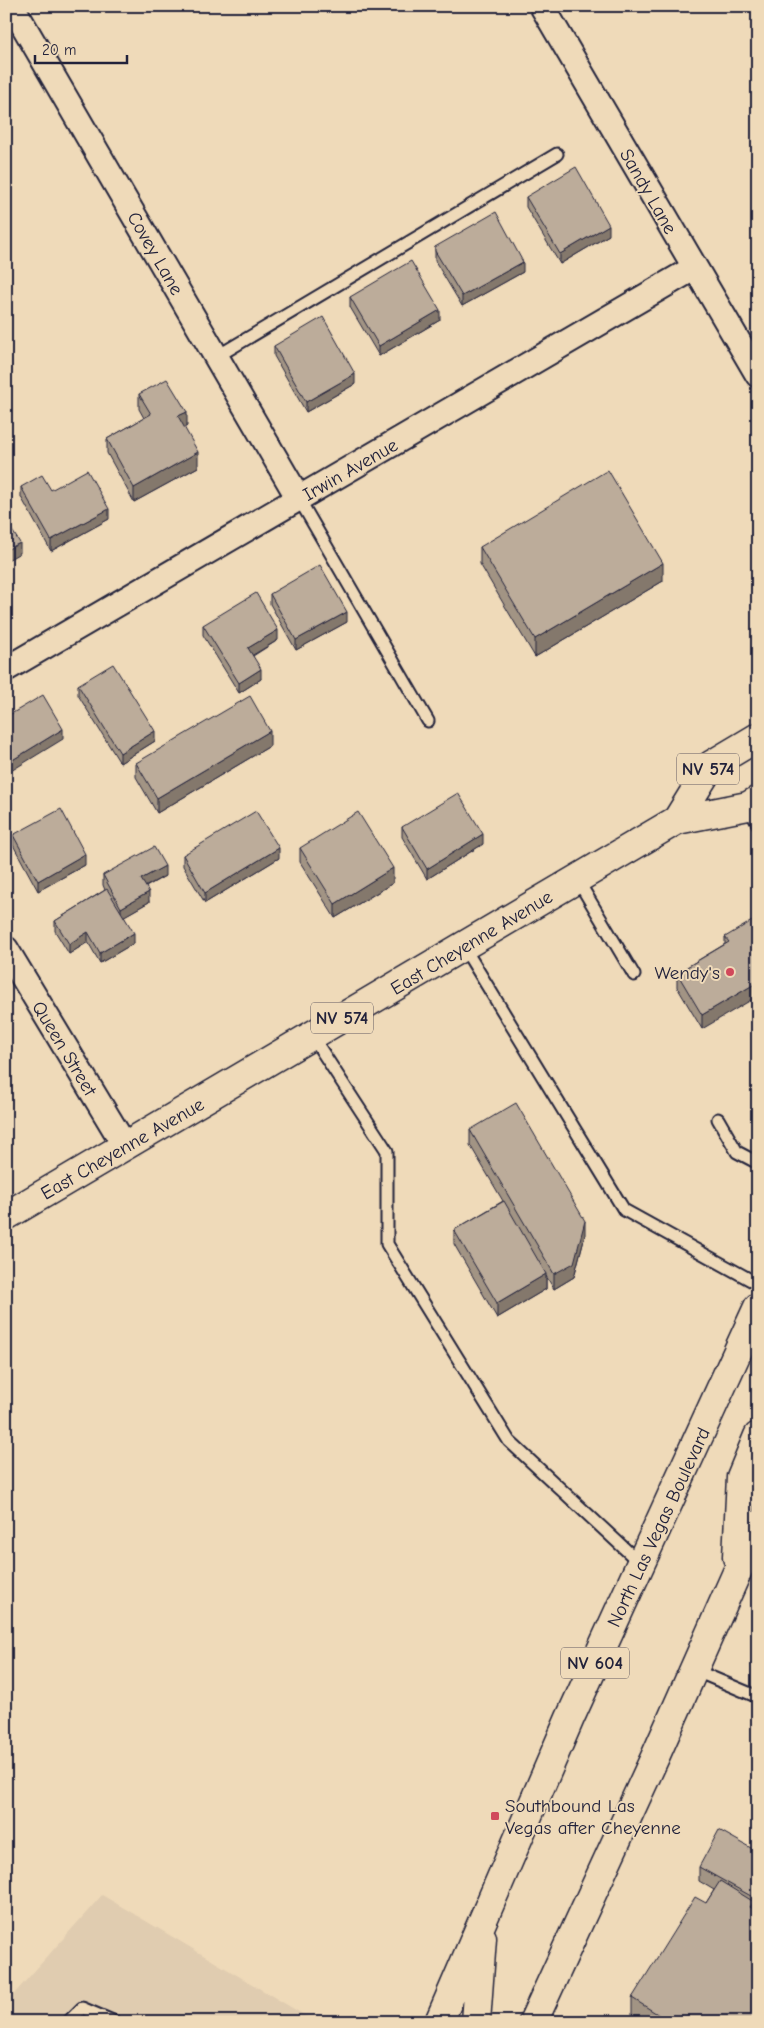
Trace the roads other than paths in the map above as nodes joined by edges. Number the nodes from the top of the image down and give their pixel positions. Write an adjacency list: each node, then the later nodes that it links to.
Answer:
1 (12, 6): 5 (street, Covey Lane)
2 (542, 6): 4 (street, Sandy Lane)
3 (557, 154): 5 (lane)
4 (694, 268): 6 (street, Sandy Lane); 7 (street, Irwin Avenue)
5 (216, 357): 7 (street, Covey Lane)
6 (758, 375)
7 (299, 499): 8 (street, Irwin Avenue); 9 (lane)
8 (6, 669)
9 (428, 721)
10 (758, 737): 12 (main road, East Cheyenne Avenue / NV 574)
11 (755, 809): 12 (main road, East Cheyenne Avenue / NV 574)
12 (677, 820): 13 (main road, East Cheyenne Avenue / NV 574)
13 (577, 879): 14 (main road, East Cheyenne Avenue / NV 574); 16 (lane)
14 (463, 946): 17 (main road, East Cheyenne Avenue / NV 574); 22 (lane)
15 (6, 949): 19 (street, Queen Street)
16 (634, 975)
17 (312, 1036): 19 (main road, East Cheyenne Avenue / NV 574); 26 (lane)
18 (718, 1119): 20 (lane)
19 (125, 1146): 21 (main road, East Cheyenne Avenue / NV 574)
20 (758, 1163)
21 (6, 1216)
22 (758, 1284)
23 (758, 1307): 26 (main road, North Las Vegas Boulevard / NV 604)
24 (758, 1436): 27 (main road)
25 (758, 1525): 27 (main road)
26 (641, 1564): 30 (main road, North Las Vegas Boulevard / NV 604)
27 (737, 1573): 28 (main road)
28 (694, 1670): 29 (lane); 35 (main road)
29 (758, 1698)
30 (483, 1920): 33 (main road, North Las Vegas Boulevard / NV 604); 34 (main road)
31 (68, 2022): 32 (lane)
32 (115, 2022)
33 (438, 2022)
34 (476, 2022)
35 (533, 2022)

